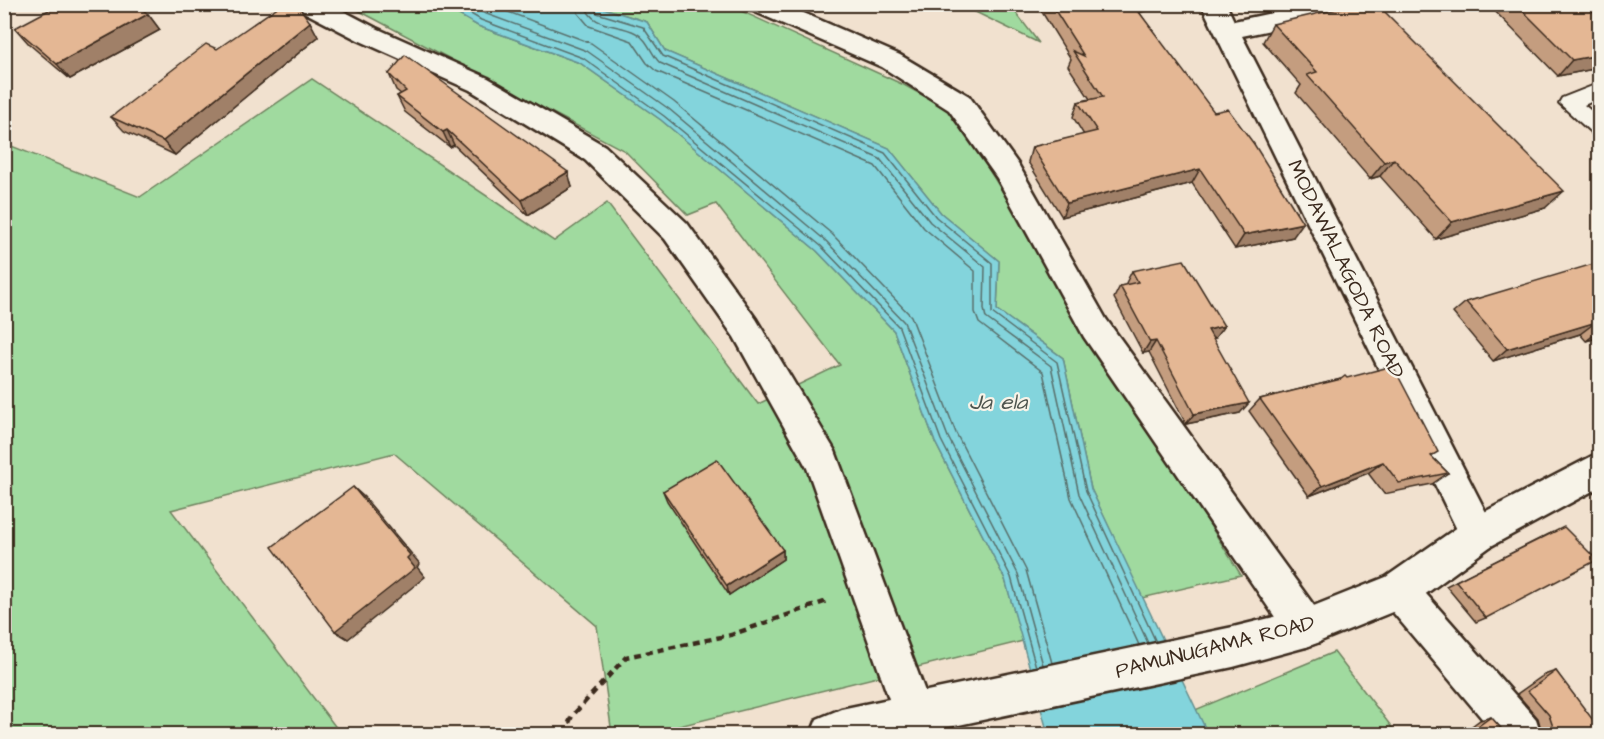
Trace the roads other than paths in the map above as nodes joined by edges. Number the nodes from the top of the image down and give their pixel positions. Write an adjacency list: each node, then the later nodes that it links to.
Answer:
1 (309, 4): 11 (street)
2 (760, 4): 10 (street)
3 (1357, 4): 4 (street)
4 (1220, 18): 8 (street, MODAWALAGODA ROAD)
5 (1599, 90): 6 (lane)
6 (1599, 129)
7 (1599, 468): 8 (street, PAMUNUGAMA ROAD)
8 (1478, 534): 9 (street, PAMUNUGAMA ROAD)
9 (1399, 591): 10 (street, PAMUNUGAMA ROAD); 13 (street)
10 (1306, 628): 11 (street, PAMUNUGAMA ROAD)
11 (913, 713): 12 (street, PAMUNUGAMA ROAD)
12 (832, 735)
13 (1521, 735)

